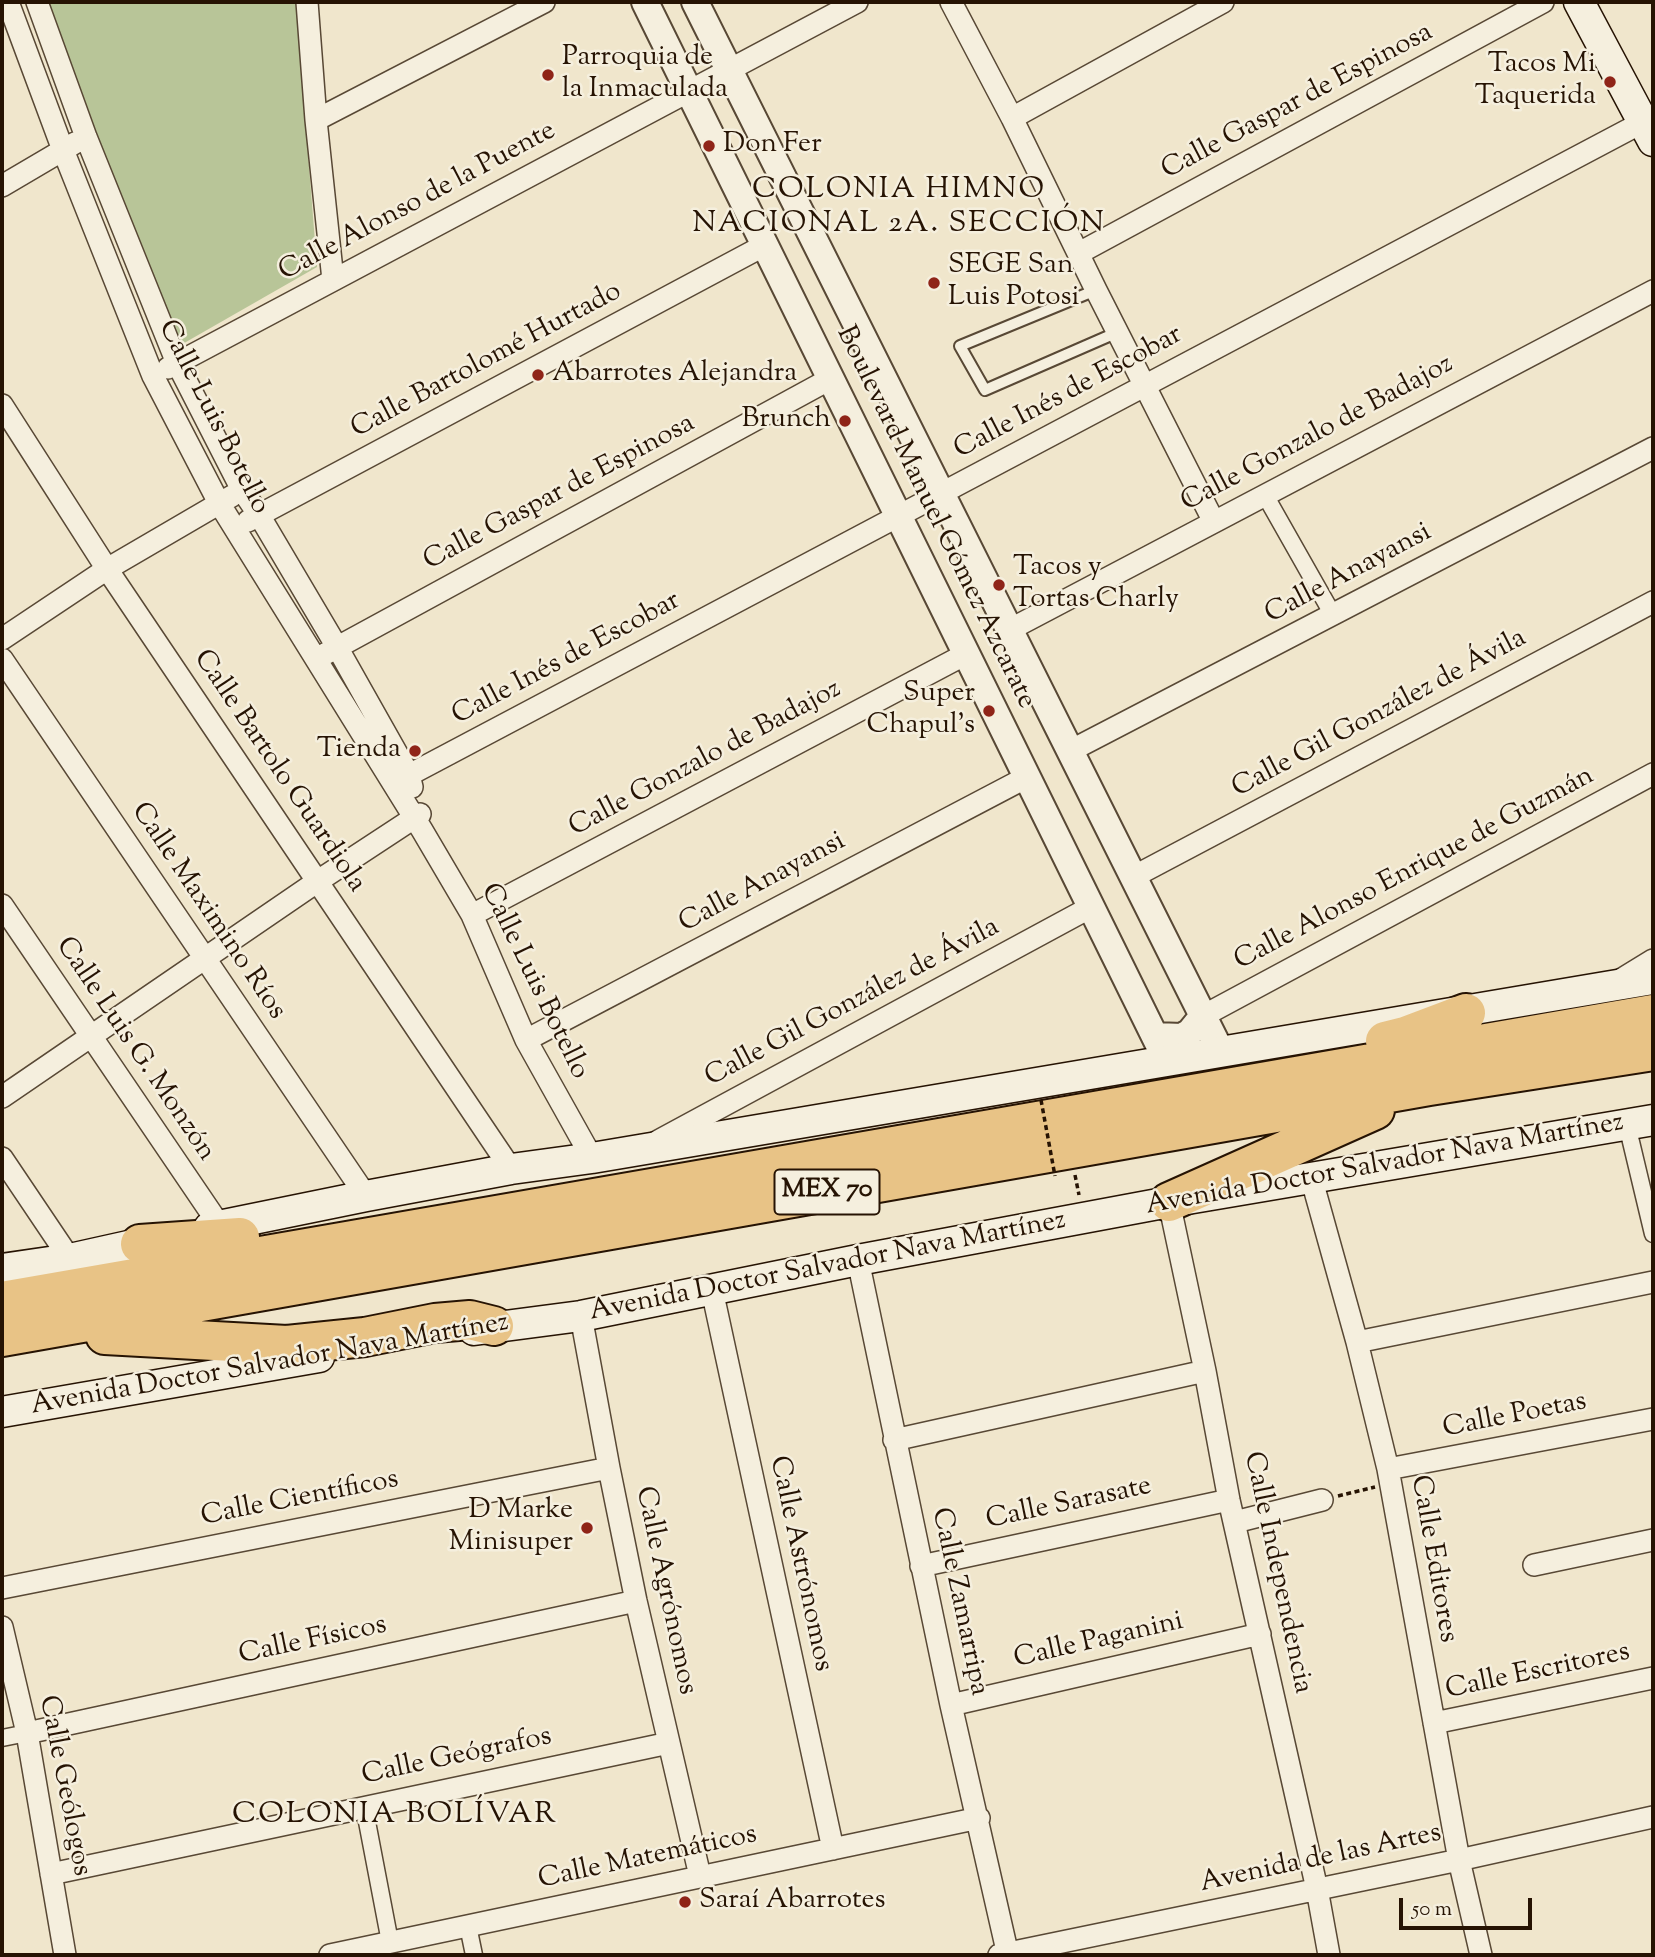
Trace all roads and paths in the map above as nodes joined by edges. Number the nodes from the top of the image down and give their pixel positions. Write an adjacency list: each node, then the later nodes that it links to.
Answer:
1 (8, 2): 18 (street, Calle Luis Botello)
2 (37, 2): 17 (street, Calle Luis Botello)
3 (307, 2): 15 (street)
4 (544, 2): 15 (street)
5 (645, 2): 13 (street, Boulevard Manuel Gómez Azcarate)
6 (695, 2): 12 (street, Boulevard Manuel Gómez Azcarate)
7 (857, 2): 12 (street, Calle Alonso de la Puente)
8 (951, 2): 14 (street)
9 (1223, 2): 14 (street)
10 (1543, 2): 21 (street, Calle Gaspar de Espinosa)
11 (1579, 2): 16 (main road)
12 (729, 70): 13 (street, Calle Alonso de la Puente); 33 (street, Boulevard Manuel Gómez Azcarate)
13 (689, 91): 20 (street, Boulevard Manuel Gómez Azcarate); 22 (street, Calle Alonso de la Puente)
14 (1012, 118): 21 (street)
15 (316, 120): 22 (street)
16 (1648, 131): 29 (street, Calle Inés de Escobar)
17 (86, 137): 18 (street); 26 (street, Calle Luis Botello)
18 (63, 150): 19 (street); 27 (street, Calle Luis Botello)
19 (3, 182)
20 (765, 245): 28 (street, Boulevard Manuel Gómez Azcarate); 36 (street, Calle Bartolomé Hurtado)
21 (1079, 253): 23 (street)
22 (333, 280): 26 (street, Calle Alonso de la Puente)
23 (1096, 289): 25 (street); 25 (lane)
24 (1653, 291): 34 (street, Calle Gonzalo de Badajoz)
25 (1118, 332): 29 (street)
26 (177, 363): 27 (street, Calle Alonso de la Puente); 32 (street, Calle Luis Botello)
27 (153, 376): 35 (street, Calle Luis Botello)
28 (830, 379): 37 (street, Boulevard Manuel Gómez Azcarate); 45 (street, Calle Gaspar de Espinosa)
29 (1145, 386): 33 (street, Calle Inés de Escobar); 38 (street)
30 (2, 405): 40 (street, Calle Bartolo Guardiola)
31 (1653, 448): 42 (street, Calle Anayansi)
32 (242, 491): 35 (street); 36 (street, Calle Luis Botello)
33 (941, 494): 37 (street, Calle Inés de Escobar); 43 (street, Boulevard Manuel Gómez Azcarate)
34 (1265, 495): 38 (street, Calle Gonzalo de Badajoz); 42 (street)
35 (219, 503): 39 (street, Calle Luis Botello); 40 (street)
36 (259, 515): 39 (street, Calle Bartolomé Hurtado); 45 (street, Calle Luis Botello)
37 (898, 516): 46 (street, Boulevard Manuel Gómez Azcarate); 51 (street, Calle Inés de Escobar)
38 (1214, 522): 43 (street, Calle Gonzalo de Badajoz)
39 (235, 529): 48 (street, Calle Luis Botello)
40 (107, 569): 44 (street); 55 (street, Calle Bartolo Guardiola)
41 (1653, 602): 54 (street, Calle Gil González de Ávila)
42 (1333, 615): 49 (street, Calle Anayansi)
43 (1009, 630): 49 (street, Boulevard Manuel Gómez Azcarate)
44 (2, 639)
45 (337, 646): 48 (street, Calle Gaspar de Espinosa); 51 (street, Calle Luis Botello)
46 (966, 654): 52 (street, Boulevard Manuel Gómez Azcarate); 58 (street, Calle Gonzalo de Badajoz)
47 (2, 659): 59 (street, Calle Maximino Ríos)
48 (318, 659): 53 (street, Calle Luis Botello)
49 (1070, 751): 54 (street, Boulevard Manuel Gómez Azcarate)
50 (1653, 774): 65 (street, Calle Alonso Enrique de Guzmán)
51 (409, 775): 53 (street, Calle Luis Botello)
52 (1027, 777): 57 (street, Boulevard Manuel Gómez Azcarate); 67 (street, Calle Anayansi)
53 (418, 821): 55 (street); 58 (street, Calle Luis Botello)
54 (1133, 877): 65 (street, Boulevard Manuel Gómez Azcarate)
55 (318, 881): 59 (street); 79 (street, Calle Bartolo Guardiola)
56 (2, 905): 66 (street, Calle Luis G. Monzón)
57 (1091, 907): 68 (street, Boulevard Manuel Gómez Azcarate); 76 (street, Calle Gil González de Ávila)
58 (472, 915): 67 (street, Calle Luis Botello)
59 (205, 959): 66 (street); 82 (street, Calle Maximino Ríos)
60 (1653, 960): 62 (street)
61 (1653, 979): 62 (main road)
62 (1606, 988): 63 (main road)
63 (1466, 1013): 70 (main road); 74 (highway)
64 (1653, 1014): 74 (highway, MEX 70)
65 (1203, 1017): 68 (street); 70 (street, Boulevard Manuel Gómez Azcarate)
66 (91, 1036): 72 (street); 84 (street, Calle Luis G. Monzón)
67 (526, 1040): 78 (street, Calle Luis Botello)
68 (1161, 1049): 70 (main road); 76 (main road)
69 (1653, 1051): 71 (highway, MEX 70)
70 (1220, 1052)
71 (1429, 1086): 83 (highway); 96 (highway, MEX 70)
72 (2, 1097)
73 (1041, 1100): 80 (path, bridge)
74 (1151, 1101): 86 (highway, MEX 70)
75 (1640, 1122): 81 (main road, Avenida Doctor Salvador Nava Martínez); 85 (street)
76 (642, 1150): 78 (main road)
77 (2, 1158): 88 (street)
78 (592, 1158): 79 (main road)
79 (511, 1169): 82 (main road)
80 (1055, 1176)
81 (1311, 1177): 83 (main road, Avenida Doctor Salvador Nava Martínez); 97 (street, Calle Editores)
82 (366, 1196): 84 (main road)
83 (1169, 1202): 89 (main road, Avenida Doctor Salvador Nava Martínez); 98 (street, Calle Independencia)
84 (220, 1226): 87 (main road)
85 (1653, 1234)
86 (365, 1238): 87 (highway); 93 (highway, MEX 70)
87 (140, 1244): 88 (main road)
88 (70, 1259): 90 (main road)
89 (858, 1260): 92 (main road, Avenida Doctor Salvador Nava Martínez); 101 (street, Calle Zamarripa)
90 (2, 1269)
91 (1653, 1282): 97 (street)
92 (712, 1290): 94 (main road, Avenida Doctor Salvador Nava Martínez); 123 (street, Calle Astrónomos)
93 (2, 1300)
94 (581, 1316): 95 (main road, Avenida Doctor Salvador Nava Martínez); 102 (street, Calle Agrónomos)
95 (494, 1326): 96 (highway); 99 (main road, Avenida Doctor Salvador Nava Martínez)
96 (19, 1334)
97 (1357, 1342): 103 (street, Calle Editores)
98 (1205, 1371): 101 (street); 104 (street, Calle Independencia)
99 (2, 1412)
100 (1653, 1419): 103 (street, Calle Poetas)
101 (894, 1440): 109 (street, Calle Zamarripa)
102 (609, 1468): 110 (street, Calle Científicos); 111 (street, Calle Agrónomos)
103 (1389, 1476): 105 (path); 116 (street, Calle Editores)
104 (1229, 1500): 106 (street, Calle Independencia); 109 (street, Calle Sarasate)
105 (1322, 1500): 106 (street)
106 (1235, 1522): 113 (street, Calle Independencia)
107 (1653, 1540): 108 (street)
108 (1534, 1565)
109 (921, 1566): 115 (street, Calle Zamarripa)
110 (2, 1588)
111 (636, 1601): 117 (street, Calle Físicos); 119 (street, Calle Agrónomos)
112 (2, 1627): 117 (street, Calle Geólogos)
113 (1260, 1634): 115 (street, Calle Paganini); 127 (street, Calle Independencia)
114 (1653, 1678): 116 (street, Calle Escritores)
115 (951, 1705): 122 (street, Calle Zamarripa)
116 (1434, 1724): 124 (street, Calle Editores)
117 (27, 1733): 118 (street, Calle Físicos); 125 (street, Calle Geólogos)
118 (2, 1738)
119 (669, 1743): 120 (street, Calle Geógrafos); 126 (street, Calle Agrónomos)
120 (364, 1806): 125 (street, Calle Geógrafos); 129 (street)
121 (1653, 1817): 124 (street, Avenida de las Artes)
122 (979, 1818): 123 (street, Calle Matemáticos); 133 (street, Calle Zamarripa)
123 (833, 1849): 126 (street, Calle Matemáticos)
124 (1459, 1860): 127 (street, Avenida de las Artes); 135 (street, Calle Editores)
125 (51, 1874): 130 (street, Calle Geólogos)
126 (700, 1876): 128 (street, Calle Matemáticos)
127 (1317, 1889): 133 (street, Avenida de las Artes); 134 (street, Calle Independencia)
128 (468, 1926): 129 (street, Calle Matemáticos); 132 (street)
129 (390, 1942): 131 (street, Calle Matemáticos)
130 (65, 1955)
131 (330, 1955)
132 (474, 1955)
133 (1005, 1955)
134 (1329, 1955)
135 (1481, 1955)

